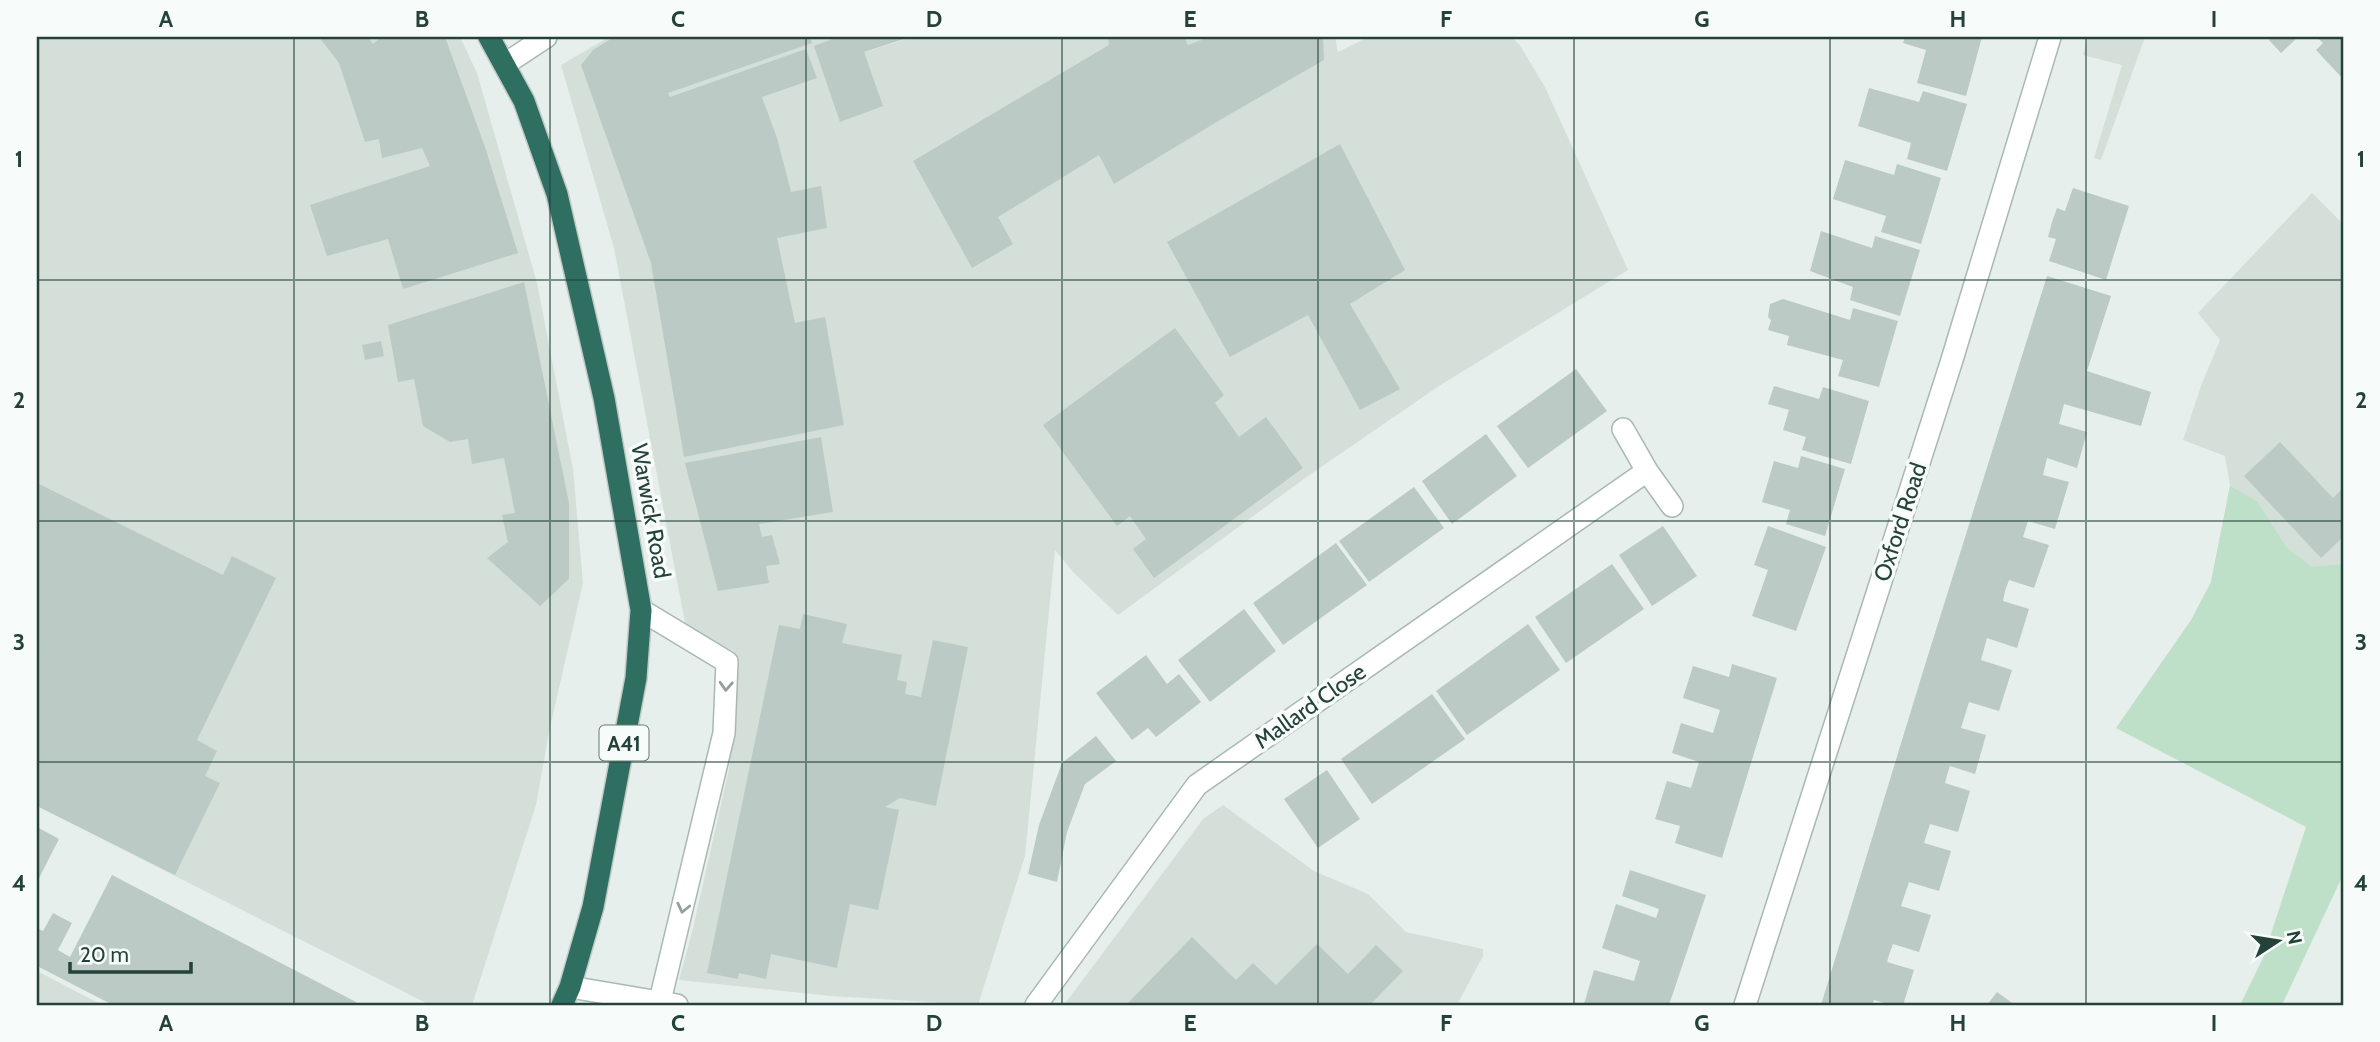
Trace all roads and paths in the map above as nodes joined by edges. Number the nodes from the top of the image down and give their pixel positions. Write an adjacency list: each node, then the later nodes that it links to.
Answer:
1 (489, 37): 4 (highway, Warwick Road / A41)
2 (546, 37): 4 (street)
3 (2050, 37): 12 (street, Oxford Road)
4 (505, 64): 8 (highway, Warwick Road / A41)
5 (1623, 429): 6 (street)
6 (1647, 471): 7 (street); 11 (street, Mallard Close)
7 (1672, 506)
8 (641, 610): 9 (highway, Warwick Road / A41); 10 (street, one-way to 10)
9 (566, 996): 10 (street)
10 (666, 1004)
11 (1036, 1005)
12 (1745, 1005)

